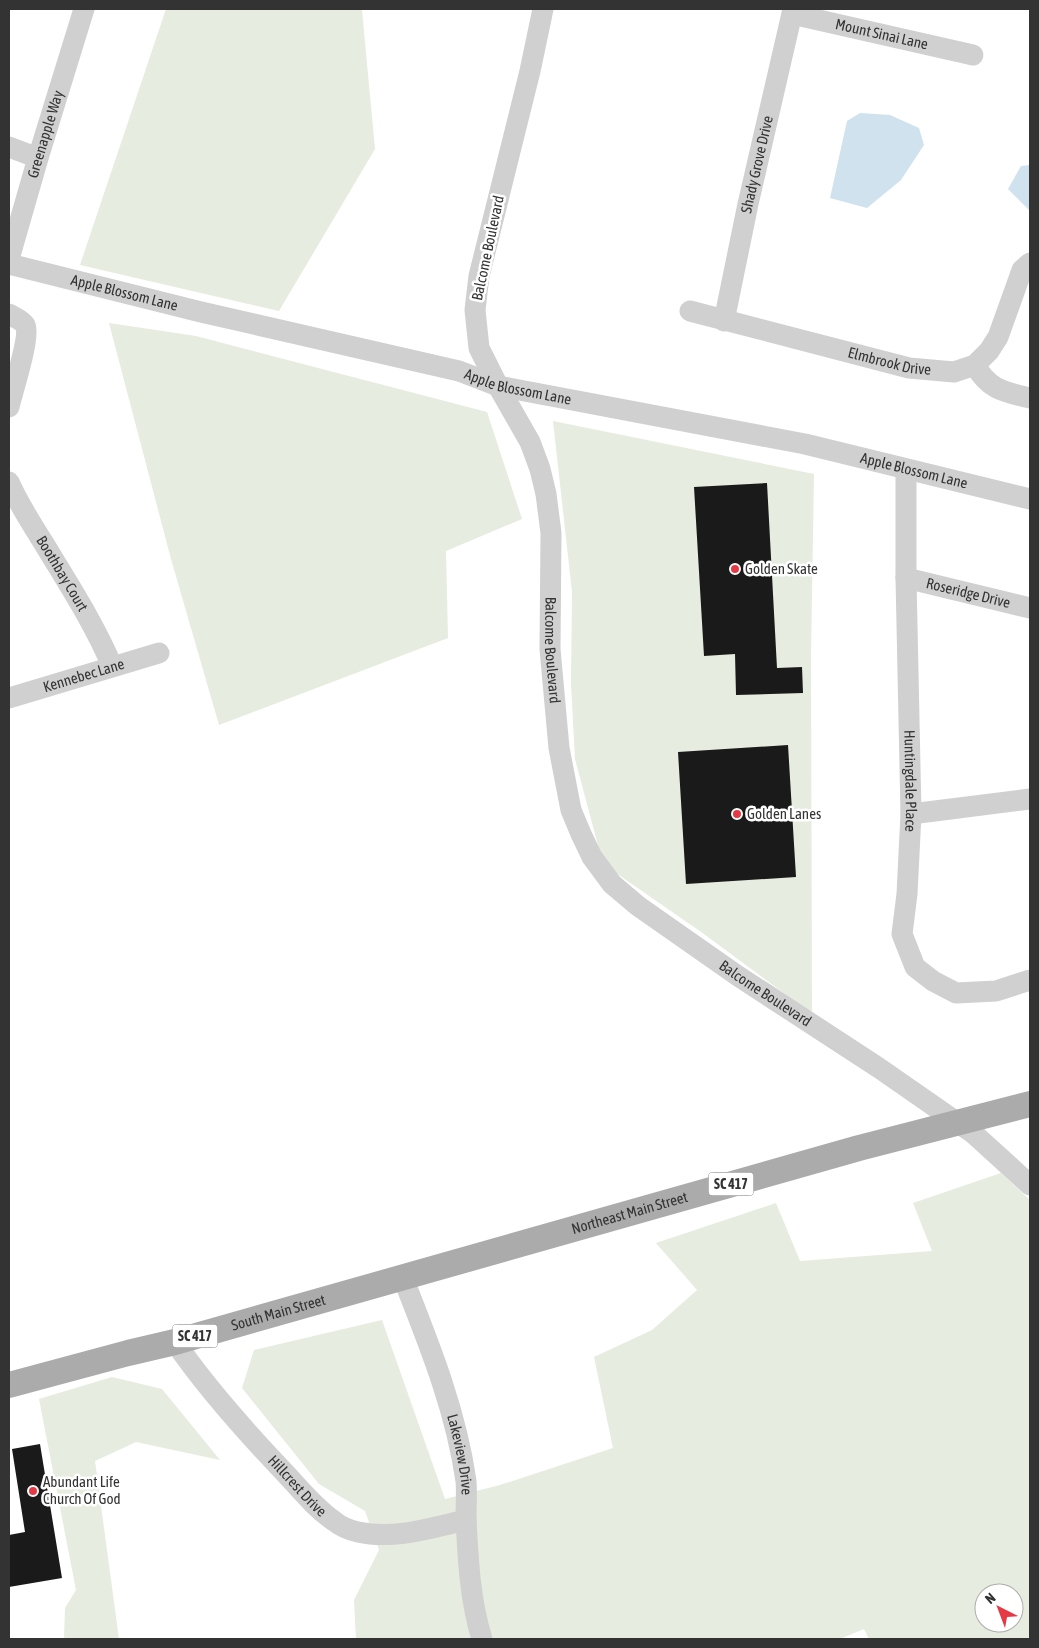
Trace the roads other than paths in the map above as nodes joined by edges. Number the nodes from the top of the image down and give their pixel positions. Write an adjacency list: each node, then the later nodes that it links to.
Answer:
1 (84, 9): 6 (street, Greenapple Way)
2 (543, 9): 14 (street, Balcome Boulevard)
3 (792, 11): 4 (street, Mount Sinai Lane); 12 (street, Shady Grove Drive)
4 (973, 55)
5 (9, 147): 6 (street)
6 (38, 158): 7 (street, Greenapple Way)
7 (9, 259)
8 (1030, 263): 13 (street)
9 (9, 264): 14 (street, Apple Blossom Lane)
10 (690, 311): 12 (street, Elmbrook Drive)
11 (9, 314): 16 (street)
12 (724, 321): 13 (street, Elmbrook Drive)
13 (975, 365): 15 (street)
14 (498, 386): 17 (street, Apple Blossom Lane); 29 (street, Balcome Boulevard)
15 (1030, 398)
16 (9, 407)
17 (906, 469): 19 (street, Apple Blossom Lane); 20 (street, Huntingdale Place)
18 (9, 482): 23 (street, Boothbay Court)
19 (1030, 499)
20 (906, 578): 21 (street, Roseridge Drive); 26 (street, Huntingdale Place)
21 (1030, 608)
22 (159, 653): 23 (street, Kennebec Lane)
23 (112, 666): 24 (street, Kennebec Lane)
24 (9, 698)
25 (1030, 800): 26 (street)
26 (911, 814): 27 (street, Huntingdale Place)
27 (1030, 980)
28 (1030, 1104): 29 (main road, Northeast Main Street / SC 417)
29 (956, 1122): 30 (street, Balcome Boulevard); 31 (main road, Northeast Main Street / SC 417)
30 (1030, 1185)
31 (403, 1278): 32 (main road, South Main Street / SC 417); 34 (street, Lakeview Drive)
32 (175, 1342): 33 (main road, South Main Street / SC 417); 34 (street, Hillcrest Drive)
33 (9, 1385)
34 (466, 1520): 35 (street, Lakeview Drive)
35 (482, 1639)

